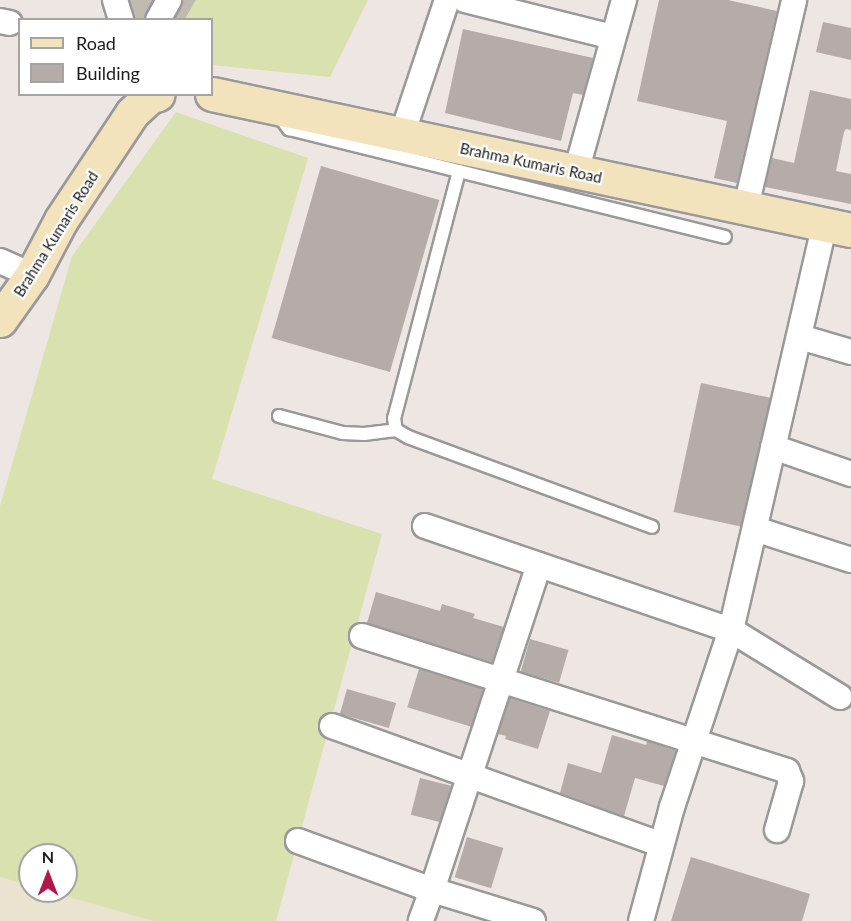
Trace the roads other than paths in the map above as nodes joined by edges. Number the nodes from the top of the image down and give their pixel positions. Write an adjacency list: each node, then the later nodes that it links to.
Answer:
1 (115, 0): 7 (street)
2 (169, 0): 8 (street)
3 (447, 0): 13 (street)
4 (465, 0): 9 (street)
5 (624, 0): 9 (street)
6 (794, 0): 16 (street)
7 (120, 18)
8 (159, 18)
9 (612, 37): 15 (street)
10 (213, 94): 12 (street, Brahma Kumaris Road)
11 (154, 96): 20 (street, Brahma Kumaris Road)
12 (274, 108): 13 (street, Brahma Kumaris Road); 14 (lane)
13 (402, 135): 15 (street, Brahma Kumaris Road)
14 (459, 171): 18 (lane); 25 (lane)
15 (576, 172): 16 (street, Brahma Kumaris Road)
16 (746, 207): 17 (street, Brahma Kumaris Road)
17 (838, 227): 22 (street)
18 (725, 237)
19 (0, 261): 20 (street)
20 (32, 275): 21 (street, Brahma Kumaris Road)
21 (0, 320)
22 (800, 337): 23 (street); 26 (street)
23 (851, 352)
24 (279, 416): 25 (lane)
25 (396, 430): 29 (lane)
26 (774, 447): 27 (street); 30 (street)
27 (851, 474)
28 (425, 526): 32 (street)
29 (652, 527)
30 (755, 529): 31 (street); 33 (street)
31 (851, 560)
32 (539, 565): 33 (street); 35 (street)
33 (731, 630): 36 (street); 38 (street)
34 (362, 636): 35 (street)
35 (500, 680): 38 (street); 39 (street)
36 (840, 697)
37 (332, 726): 39 (street)
38 (692, 742): 40 (street); 42 (street)
39 (470, 775): 42 (street); 43 (street)
40 (777, 830)
41 (298, 841): 43 (street)
42 (660, 844): 46 (street)
43 (432, 890): 44 (street); 45 (street)
44 (522, 920)
45 (421, 921)
46 (641, 921)

